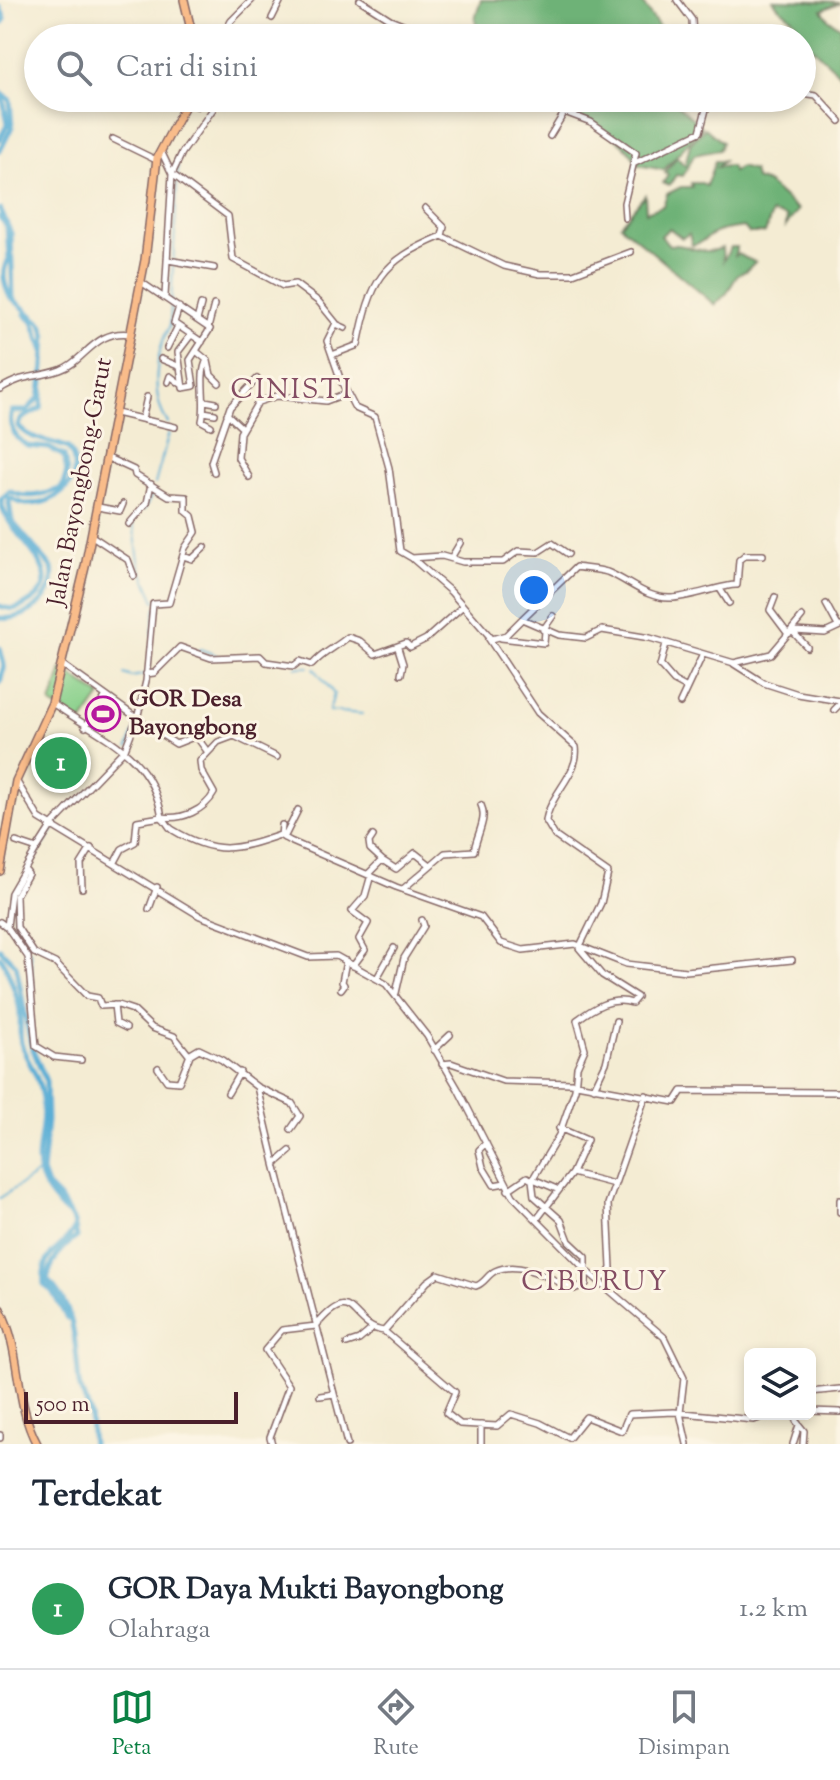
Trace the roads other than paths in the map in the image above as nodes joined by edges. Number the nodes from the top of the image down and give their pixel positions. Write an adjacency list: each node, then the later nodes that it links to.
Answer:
1 (184, 0): 7 (main road)
2 (252, 0): 8 (street)
3 (281, 0): 6 (street)
4 (360, 0): 9 (street)
5 (677, 0): 10 (street)
6 (272, 18)
7 (190, 24)
8 (229, 24)
9 (403, 24)
10 (692, 24)
11 (816, 95): 16 (street)
12 (182, 112): 19 (main road, Jalan Bayongbong-Garut)
13 (211, 112): 22 (street)
14 (705, 112): 21 (street)
15 (564, 113): 17 (street); 21 (street)
16 (840, 121)
17 (550, 136)
18 (113, 139): 20 (street)
19 (161, 150): 20 (main road, Jalan Bayongbong-Garut); 22 (street)
20 (156, 160): 29 (main road, Jalan Bayongbong-Garut)
21 (635, 163): 24 (street)
22 (174, 175): 27 (street); 35 (street)
23 (425, 208): 25 (street)
24 (625, 218)
25 (442, 236): 26 (street); 44 (street)
26 (631, 252)
27 (169, 260): 28 (street); 30 (street)
28 (214, 268)
29 (141, 282): 30 (street); 39 (main road, Jalan Bayongbong-Garut)
30 (165, 297): 33 (street)
31 (201, 305): 34 (street)
32 (214, 305): 37 (street)
33 (179, 307): 34 (street); 36 (street)
34 (197, 320): 37 (street)
35 (336, 324): 38 (street); 44 (street)
36 (178, 326): 40 (street); 43 (street)
37 (208, 328): 41 (street)
38 (345, 328)
39 (131, 334): 52 (street); 58 (main road, Jalan Bayongbong-Garut)
40 (191, 335): 41 (street); 43 (street)
41 (202, 342): 42 (street)
42 (196, 351): 46 (street); 51 (street)
43 (178, 352): 47 (street)
44 (332, 355): 53 (street)
45 (161, 359): 47 (street)
46 (207, 360): 50 (street); 55 (street)
47 (178, 366): 51 (street)
48 (257, 379): 60 (street)
49 (168, 382): 51 (street)
50 (219, 383)
51 (181, 384)
52 (0, 389)
53 (347, 393): 64 (street); 78 (street)
54 (147, 397): 61 (street)
55 (205, 401): 56 (street); 57 (street)
56 (216, 403)
57 (204, 412): 59 (street); 62 (street)
58 (116, 413): 61 (street); 65 (main road, Jalan Bayongbong-Garut)
59 (215, 414)
60 (227, 414): 64 (street); 66 (street)
61 (142, 419): 63 (street)
62 (211, 426)
63 (175, 427)
64 (242, 428): 67 (street)
65 (108, 458): 68 (street); 70 (main road, Jalan Bayongbong-Garut)
66 (214, 472)
67 (249, 477)
68 (153, 485): 71 (street); 77 (street)
69 (123, 504): 70 (street)
70 (98, 507): 72 (main road, Jalan Bayongbong-Garut)
71 (129, 524)
72 (92, 536): 80 (street); 101 (main road, Jalan Bayongbong-Garut)
73 (460, 543): 79 (street)
74 (205, 547): 77 (street)
75 (568, 554): 79 (street)
76 (763, 555): 81 (street)
77 (183, 556): 102 (street)
78 (412, 558): 79 (street); 85 (street)
79 (451, 558)
80 (134, 576)
81 (720, 589): 83 (street); 88 (street)
82 (775, 597): 91 (street)
83 (729, 603)
84 (826, 604): 89 (street)
85 (463, 606): 93 (street); 96 (street)
86 (553, 616): 90 (street)
87 (802, 617): 91 (street)
88 (522, 619): 90 (street); 92 (street)
89 (839, 626): 91 (street)
90 (544, 630): 92 (street); 94 (street)
91 (791, 633): 95 (street); 100 (street)
92 (500, 637): 93 (street)
93 (489, 639): 139 (street)
94 (666, 644): 97 (street); 104 (street)
95 (807, 647)
96 (398, 648): 98 (street); 103 (street)
97 (703, 654): 100 (street); 104 (street)
98 (170, 656): 99 (street); 102 (street)
99 (179, 662)
100 (734, 663): 106 (street)
101 (63, 665): 105 (street); 107 (main road, Jalan Bayongbong-Garut)
102 (147, 674): 110 (street)
103 (401, 674)
104 (687, 688): 108 (street)
105 (106, 696): 110 (street); 111 (street)
106 (840, 702): 109 (street)
107 (52, 703): 111 (street); 115 (main road, Jalan Bayongbong-Garut)
108 (680, 703)
109 (834, 710)
110 (138, 719): 112 (street); 113 (street)
111 (85, 727): 112 (street)
112 (126, 750): 118 (street); 120 (street)
113 (207, 751): 114 (street); 118 (street)
114 (277, 757)
115 (16, 781): 120 (street); 123 (main road, Jalan Bayongbong-Garut)
116 (481, 805): 128 (street)
117 (298, 810): 121 (street)
118 (162, 817): 121 (street); 127 (street)
119 (282, 825): 121 (street)
120 (54, 827): 124 (street); 125 (street)
121 (282, 836): 131 (street)
122 (373, 836): 126 (street)
123 (10, 839): 125 (street); 129 (main road, Jalan Bayongbong-Garut)
124 (91, 848): 127 (street); 133 (street)
125 (37, 849): 130 (street)
126 (382, 860): 128 (street); 131 (street)
127 (115, 862): 132 (street)
128 (429, 864): 134 (street)
129 (0, 871)
130 (26, 871): 138 (street); 141 (street)
131 (370, 875): 134 (street); 144 (street)
132 (157, 887): 135 (street); 142 (street)
133 (82, 888)
134 (403, 889): 139 (street)
135 (149, 909)
136 (422, 920): 147 (street)
137 (0, 922): 138 (street)
138 (7, 927): 141 (street)
139 (579, 946): 143 (street); 158 (street)
140 (394, 948): 145 (street)
141 (30, 952): 148 (street); 154 (street)
142 (346, 960): 144 (street); 146 (street)
143 (792, 960)
144 (353, 966): 145 (street)
145 (377, 978): 147 (street)
146 (341, 989)
147 (396, 994): 152 (street)
148 (114, 1005): 150 (street); 153 (street)
149 (616, 1021): 160 (street)
150 (126, 1028)
151 (450, 1035): 152 (street)
152 (434, 1050): 155 (street)
153 (190, 1055): 156 (street); 157 (street)
154 (81, 1060)
155 (442, 1064): 158 (street); 166 (street)
156 (158, 1068)
157 (240, 1072): 159 (street); 162 (street)
158 (575, 1085): 160 (street); 164 (street)
159 (257, 1087): 165 (street); 168 (street)
160 (594, 1088): 163 (street)
161 (840, 1092): 163 (street)
162 (228, 1093)
163 (646, 1095): 172 (street)
164 (559, 1128): 169 (street); 170 (street)
165 (291, 1129)
166 (486, 1143): 171 (street); 171 (street)
167 (290, 1151): 168 (street)
168 (275, 1164): 182 (street)
169 (572, 1173): 172 (street); 174 (street)
170 (533, 1180): 173 (street); 174 (street); 176 (street)
171 (505, 1183): 173 (street)
172 (614, 1184): 180 (street)
173 (508, 1190): 178 (street)
174 (559, 1190): 176 (street)
175 (840, 1200): 177 (street)
176 (545, 1206): 178 (street); 179 (street)
177 (840, 1212)
178 (537, 1219): 179 (street)
179 (587, 1271): 180 (street); 186 (street)
180 (598, 1280): 194 (street)
181 (0, 1309): 183 (main road)
182 (316, 1326): 184 (street); 190 (street); 200 (street)
183 (9, 1327): 185 (street); 199 (main road)
184 (372, 1329): 186 (street); 187 (street)
185 (0, 1330)
186 (384, 1331): 197 (street)
187 (347, 1344)
188 (840, 1389): 189 (street)
189 (816, 1391)
190 (334, 1394): 191 (street); 201 (street)
191 (320, 1396)
192 (816, 1411): 193 (street)
193 (840, 1412)
194 (680, 1413): 195 (street); 197 (street); 203 (street)
195 (744, 1419)
196 (798, 1420): 198 (street)
197 (481, 1425): 202 (street)
198 (799, 1425): 204 (street); 205 (street)
199 (37, 1444)
200 (272, 1444)
201 (347, 1444)
202 (481, 1444)
203 (687, 1444)
204 (793, 1444)
205 (803, 1444)

